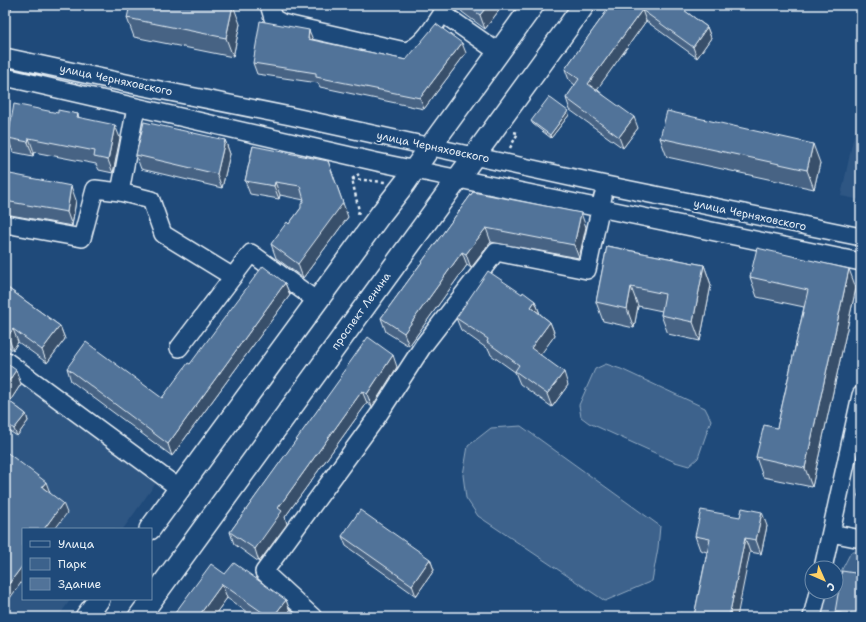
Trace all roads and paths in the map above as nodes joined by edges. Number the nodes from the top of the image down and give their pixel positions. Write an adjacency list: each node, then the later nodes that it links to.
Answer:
1 (270, 5): 4 (street)
2 (532, 5): 5 (main road)
3 (584, 5): 10 (main road, проспект Ленина)
4 (445, 9): 5 (street)
5 (498, 52): 9 (main road)
6 (5, 56): 9 (street, улица Черняховского)
7 (5, 77): 8 (street)
8 (136, 107): 11 (street); 15 (street)
9 (430, 147): 10 (street, улица Черняховского); 12 (main road)
10 (474, 156): 13 (main road, проспект Ленина); 14 (street, улица Черняховского)
11 (377, 162): 12 (street); 17 (path)
12 (414, 170): 13 (street); 22 (main road)
13 (458, 178): 16 (street); 31 (main road, проспект Ленина)
14 (606, 185): 16 (street); 19 (street, улица Черняховского)
15 (120, 192): 18 (street); 21 (street)
16 (601, 208): 20 (street); 37 (street)
17 (355, 218)
18 (5, 224)
19 (861, 238)
20 (861, 262)
21 (233, 277): 22 (street); 23 (street)
22 (317, 301): 26 (main road)
23 (179, 348)
24 (5, 360): 26 (street)
25 (861, 395): 28 (street)
26 (180, 489): 27 (main road)
27 (151, 528)
28 (831, 533): 29 (street); 30 (street)
29 (861, 539)
30 (825, 560)
31 (152, 599)
32 (98, 600): 35 (main road)
33 (151, 600): 36 (main road, проспект Ленина)
34 (816, 600): 38 (street)
35 (86, 617)
36 (139, 617)
37 (313, 617)
38 (812, 617)

